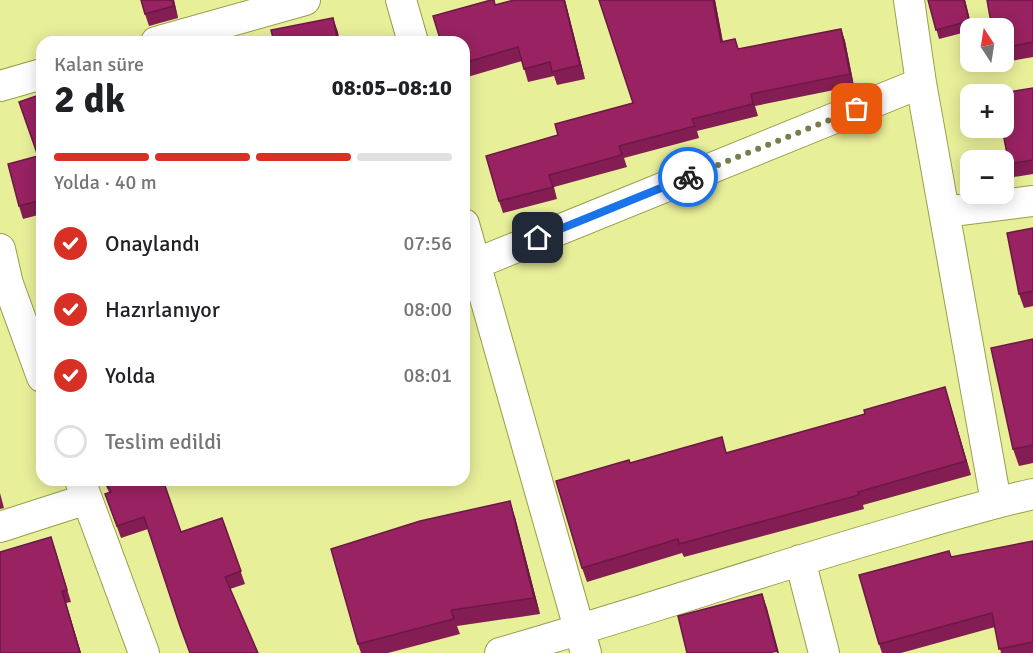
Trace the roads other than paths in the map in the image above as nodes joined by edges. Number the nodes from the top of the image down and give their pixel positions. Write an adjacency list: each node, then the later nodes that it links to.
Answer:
1 (305, 0): 4 (street)
2 (401, 0): 5 (street)
3 (909, 0): 7 (street)
4 (177, 36)
5 (411, 36)
6 (36, 76): 8 (street)
7 (921, 83): 10 (street); 13 (street)
8 (0, 86)
9 (1033, 201): 10 (street)
10 (944, 212): 17 (street)
11 (470, 246): 13 (street)
12 (0, 249): 14 (street)
13 (475, 264): 20 (street)
14 (36, 361)
15 (83, 490): 18 (street); 21 (street)
16 (1033, 494): 17 (street)
17 (996, 502): 19 (street)
18 (0, 527)
19 (800, 560): 20 (street); 23 (street)
20 (583, 642): 22 (street)
21 (144, 653)
22 (500, 653)
23 (824, 653)

